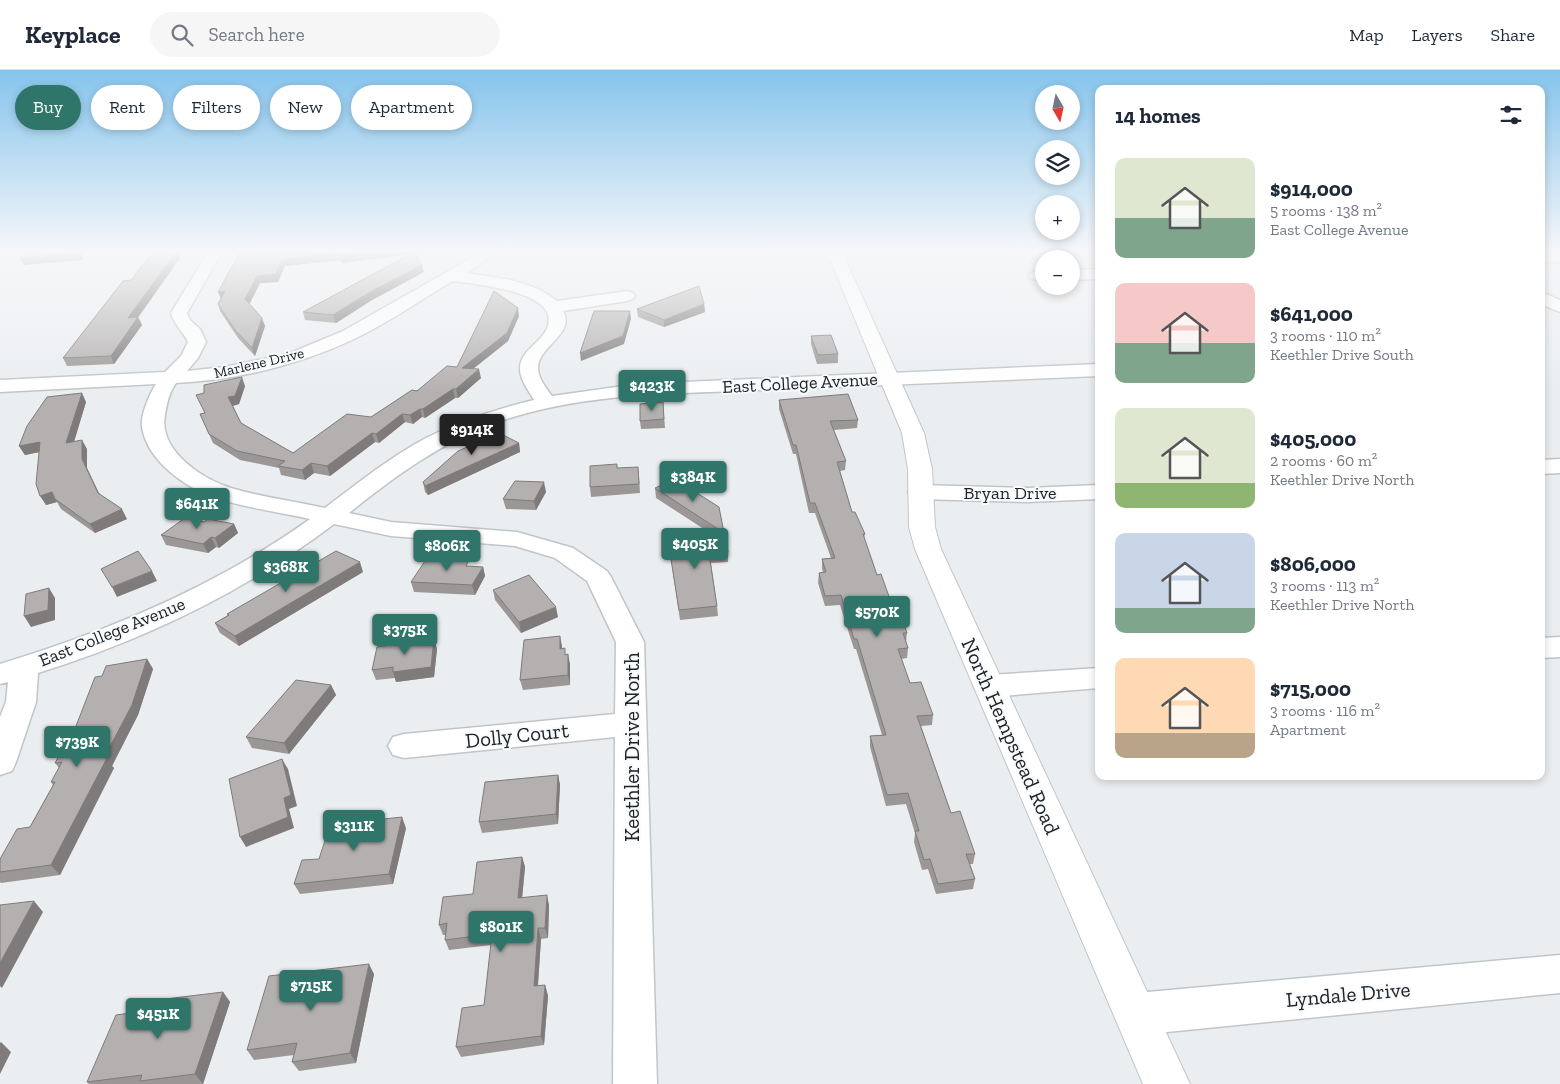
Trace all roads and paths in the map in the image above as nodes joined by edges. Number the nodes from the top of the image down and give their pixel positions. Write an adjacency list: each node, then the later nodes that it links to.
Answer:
1 (188, 299): 10 (street, Keethler Drive North)
2 (410, 299): 10 (street, Marlene Drive)
3 (545, 299): 7 (street)
4 (604, 299): 7 (street)
5 (854, 299): 11 (street, North Hempstead Road)
6 (1545, 299): 8 (street)
7 (552, 307): 13 (street)
8 (1560, 307)
9 (1095, 370): 11 (street, East College Avenue)
10 (171, 378): 12 (street, Marlene Drive); 18 (street, Keethler Drive North)
11 (888, 379): 13 (street, East College Avenue); 16 (street, North Hempstead Road)
12 (0, 386)
13 (545, 402): 18 (street, East College Avenue)
14 (1560, 466): 15 (street)
15 (1545, 468)
16 (920, 492): 17 (street, Bryan Drive); 23 (street, North Hempstead Road)
17 (1095, 492)
18 (330, 516): 21 (street, East College Avenue); 24 (street, Keethler Drive North)
19 (1560, 647): 20 (street)
20 (1545, 648)
21 (12, 670): 26 (street)
22 (1095, 678): 23 (street)
23 (989, 686): 28 (street, North Hempstead Road)
24 (630, 724): 25 (street, Dolly Court); 29 (street, Keethler Drive North)
25 (404, 746)
26 (0, 762)
27 (1560, 974): 28 (street, Lyndale Drive)
28 (1137, 1014): 30 (street, North Hempstead Road)
29 (635, 1084)
30 (1167, 1084)

